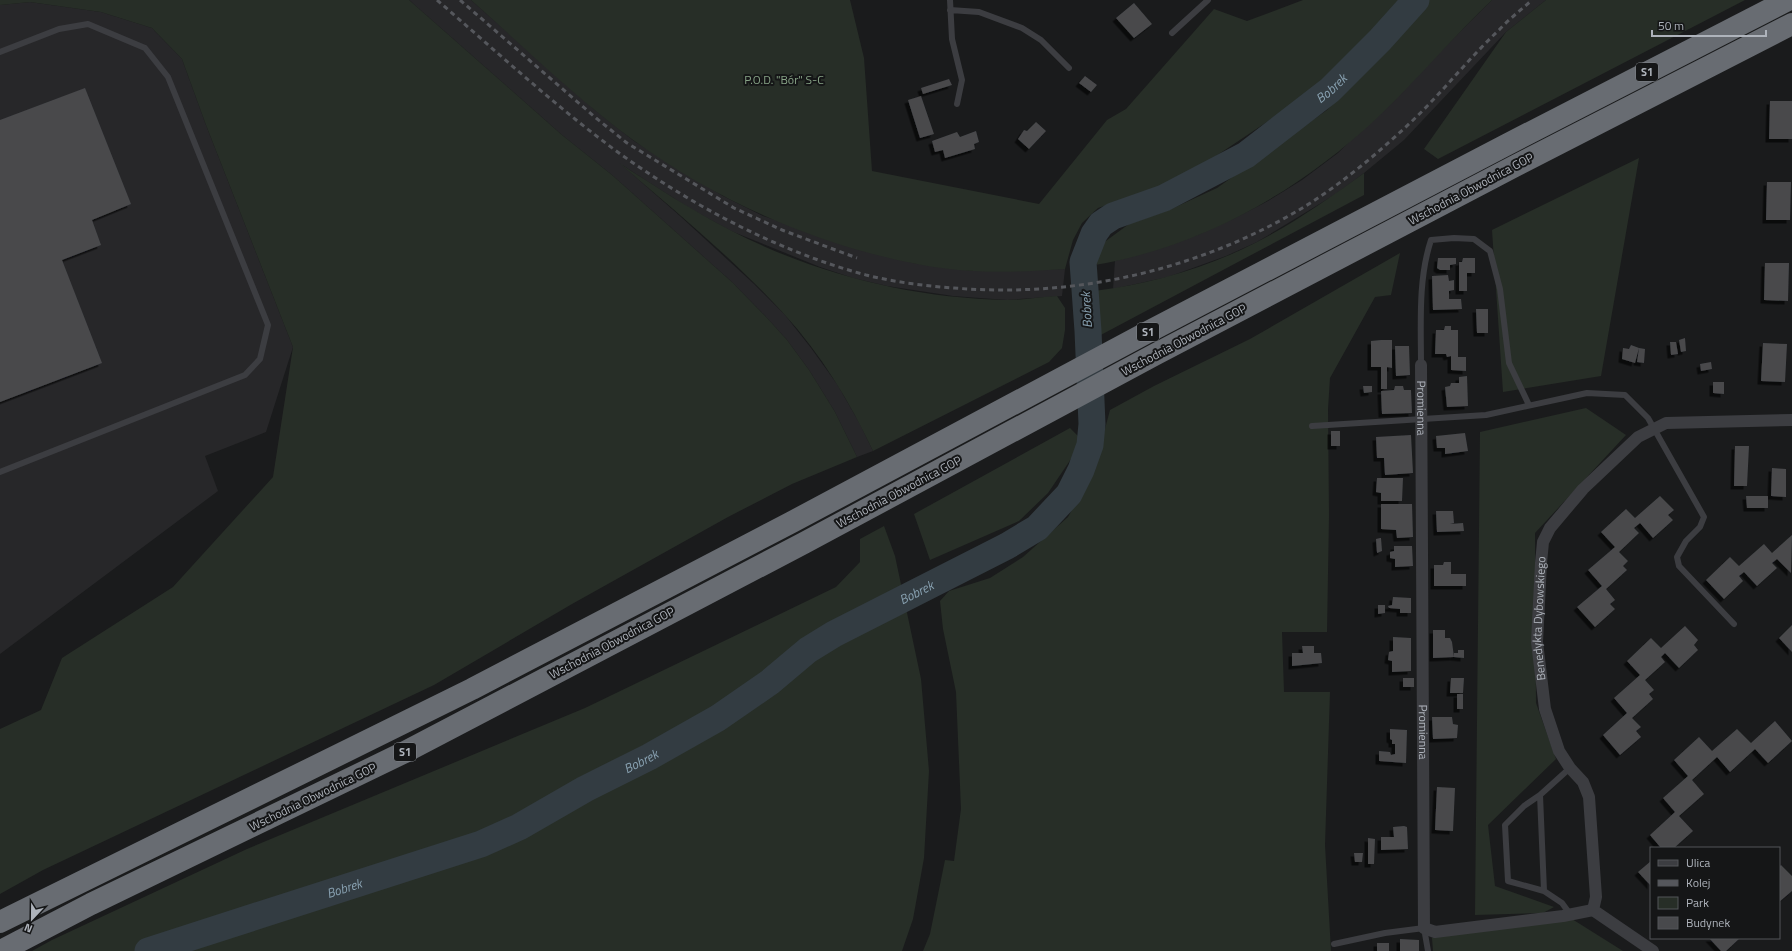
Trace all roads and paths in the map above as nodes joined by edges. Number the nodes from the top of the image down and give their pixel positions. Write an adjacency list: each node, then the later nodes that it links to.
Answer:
1 (950, 0): 4 (lane)
2 (1208, 0): 6 (lane)
3 (1788, 0): 23 (highway, Wschodnia Obwodnica GOP / S1)
4 (950, 10): 8 (lane); 9 (lane)
5 (1792, 24): 26 (highway, Wschodnia Obwodnica GOP / S1)
6 (1172, 33)
7 (0, 52): 16 (lane)
8 (1069, 68)
9 (957, 104)
10 (1421, 365): 11 (lane); 12 (street, Promienna)
11 (1529, 405): 12 (lane); 15 (lane)
12 (1420, 419): 14 (lane); 24 (street, Promienna)
13 (1792, 420): 15 (street, Benedykta Dybowskiego)
14 (1312, 426)
15 (1654, 428): 17 (lane); 18 (street, Benedykta Dybowskiego)
16 (0, 472)
17 (1734, 624)
18 (1570, 768): 19 (lane); 21 (street, Benedykta Dybowskiego)
19 (1540, 795): 20 (lane); 20 (lane)
20 (1544, 891): 22 (lane)
21 (1593, 910): 22 (street); 28 (street)
22 (1570, 914): 24 (street)
23 (0, 922)
24 (1424, 928): 25 (lane); 27 (lane)
25 (1334, 944)
26 (1, 951)
27 (1428, 951)
28 (1653, 951)

